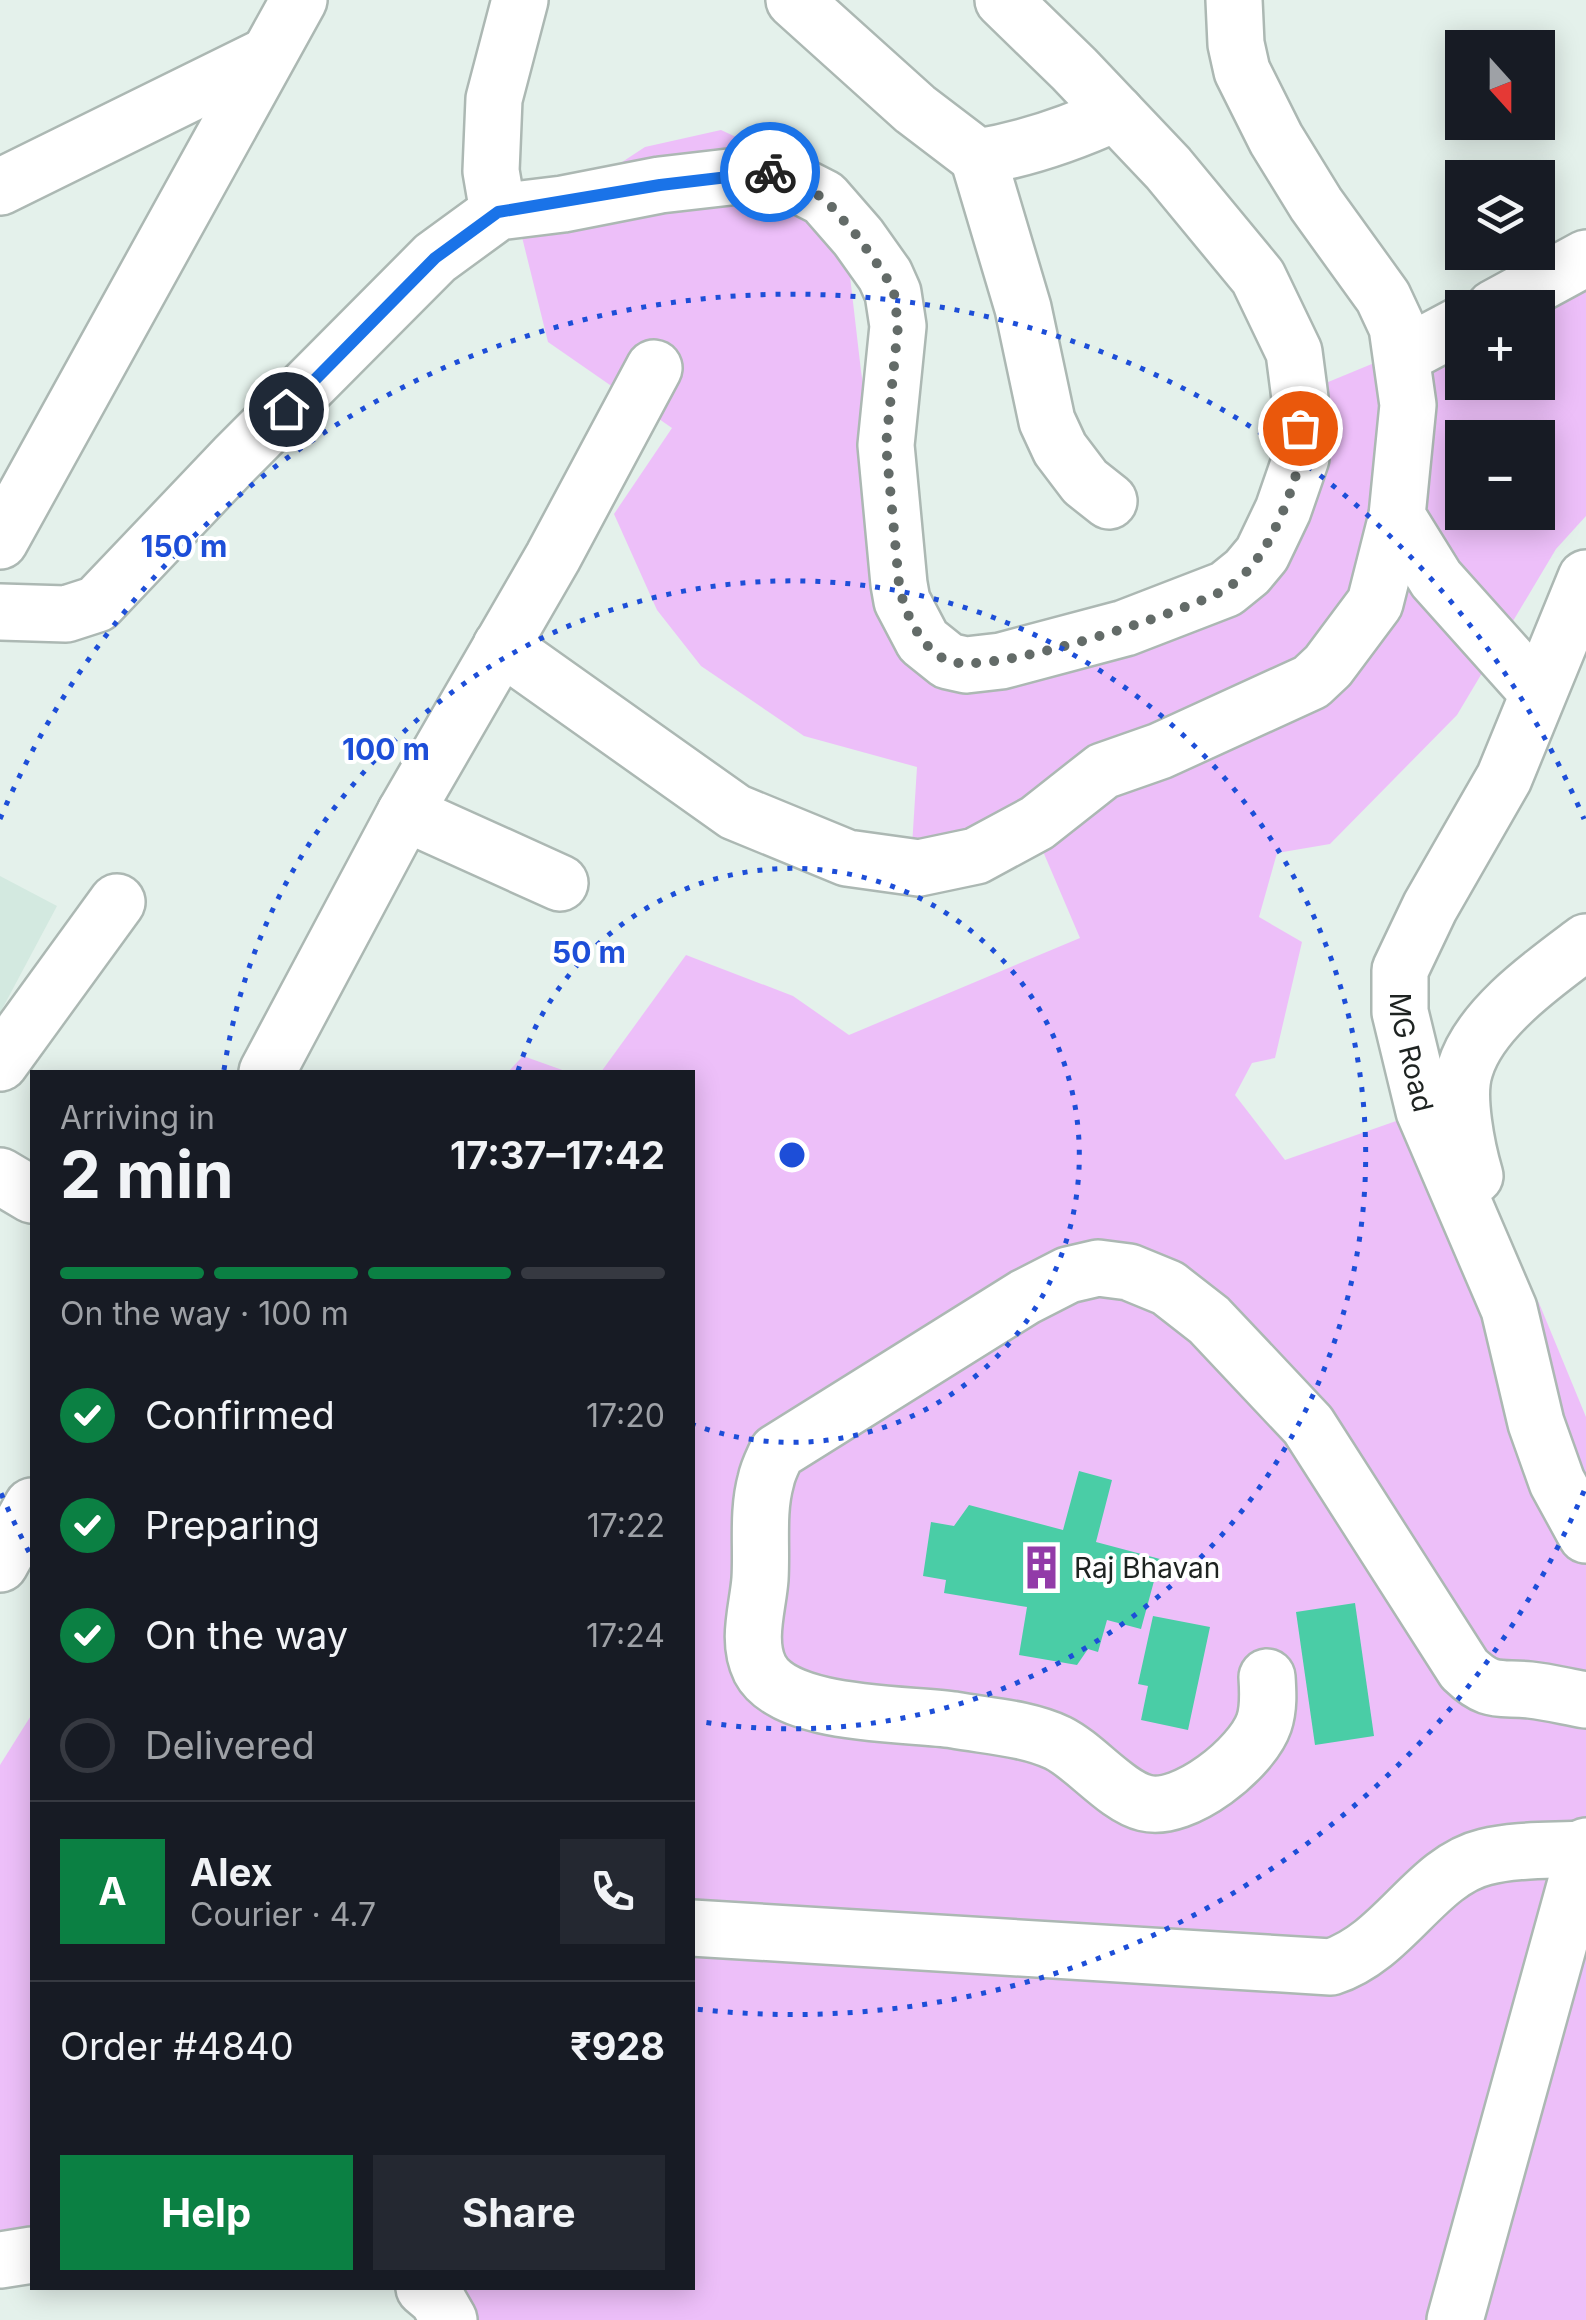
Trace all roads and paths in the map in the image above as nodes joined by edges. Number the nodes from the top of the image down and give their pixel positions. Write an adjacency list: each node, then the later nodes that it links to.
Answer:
1 (299, 0): 6 (street)
2 (520, 0): 10 (street)
3 (794, 0): 8 (street)
4 (1002, 0): 7 (street)
5 (1234, 0): 14 (street)
6 (266, 56): 9 (street); 18 (street)
7 (1116, 114): 8 (street); 10 (street)
8 (978, 158): 16 (street)
9 (0, 187)
10 (498, 212): 20 (street)
11 (1586, 258): 12 (street)
12 (1527, 290)
13 (1445, 333): 14 (street)
14 (1402, 356): 17 (street)
15 (654, 368): 21 (street)
16 (1109, 501)
17 (1397, 516): 21 (street); 22 (street)
18 (0, 541)
19 (1586, 578): 22 (street, MG Road)
20 (0, 612)
21 (501, 646): 23 (street)
22 (1538, 693): 31 (street, MG Road)
23 (405, 813): 24 (street); 28 (street)
24 (560, 883)
25 (117, 902): 27 (street)
26 (1586, 942): 31 (street)
27 (0, 1063)
28 (268, 1070)
29 (0, 1176): 30 (street)
30 (30, 1194)
31 (1509, 1310): 33 (street, MG Road)
32 (30, 1510): 34 (street)
33 (1586, 1535)
34 (0, 1564)
35 (1267, 1677): 36 (street)
36 (1586, 1700)
37 (1585, 1847): 38 (street); 43 (street)
38 (695, 1928)
39 (30, 2255): 40 (street)
40 (0, 2260)
41 (426, 2290): 42 (street)
42 (449, 2320)
43 (1454, 2320)

